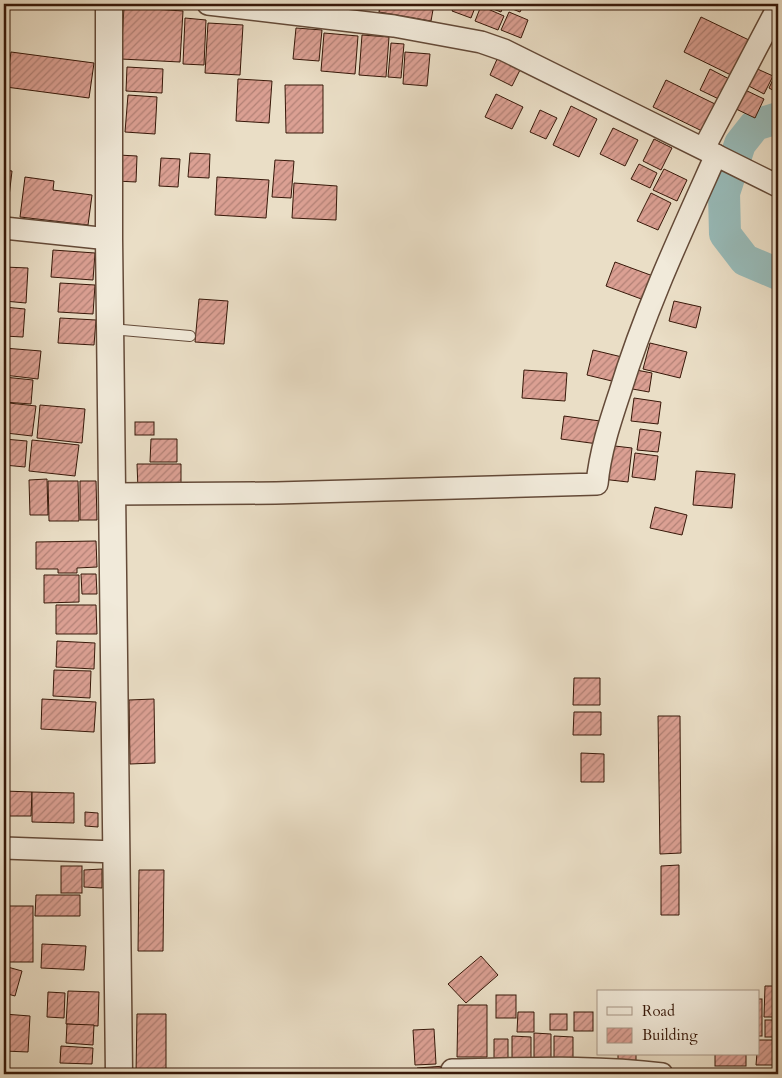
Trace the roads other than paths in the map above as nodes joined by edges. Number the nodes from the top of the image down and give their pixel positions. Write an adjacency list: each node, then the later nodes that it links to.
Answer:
1 (109, 4): 7 (street)
2 (208, 4): 4 (street)
3 (778, 7): 4 (street)
4 (713, 154): 5 (street); 10 (street)
5 (778, 186)
6 (4, 228): 7 (street)
7 (109, 239): 8 (street)
8 (110, 329): 9 (lane); 10 (street)
9 (190, 336)
10 (112, 494): 12 (street)
11 (4, 848): 12 (street)
12 (116, 852): 14 (street)
13 (452, 1070): 15 (street)
14 (119, 1074)
15 (662, 1074)

